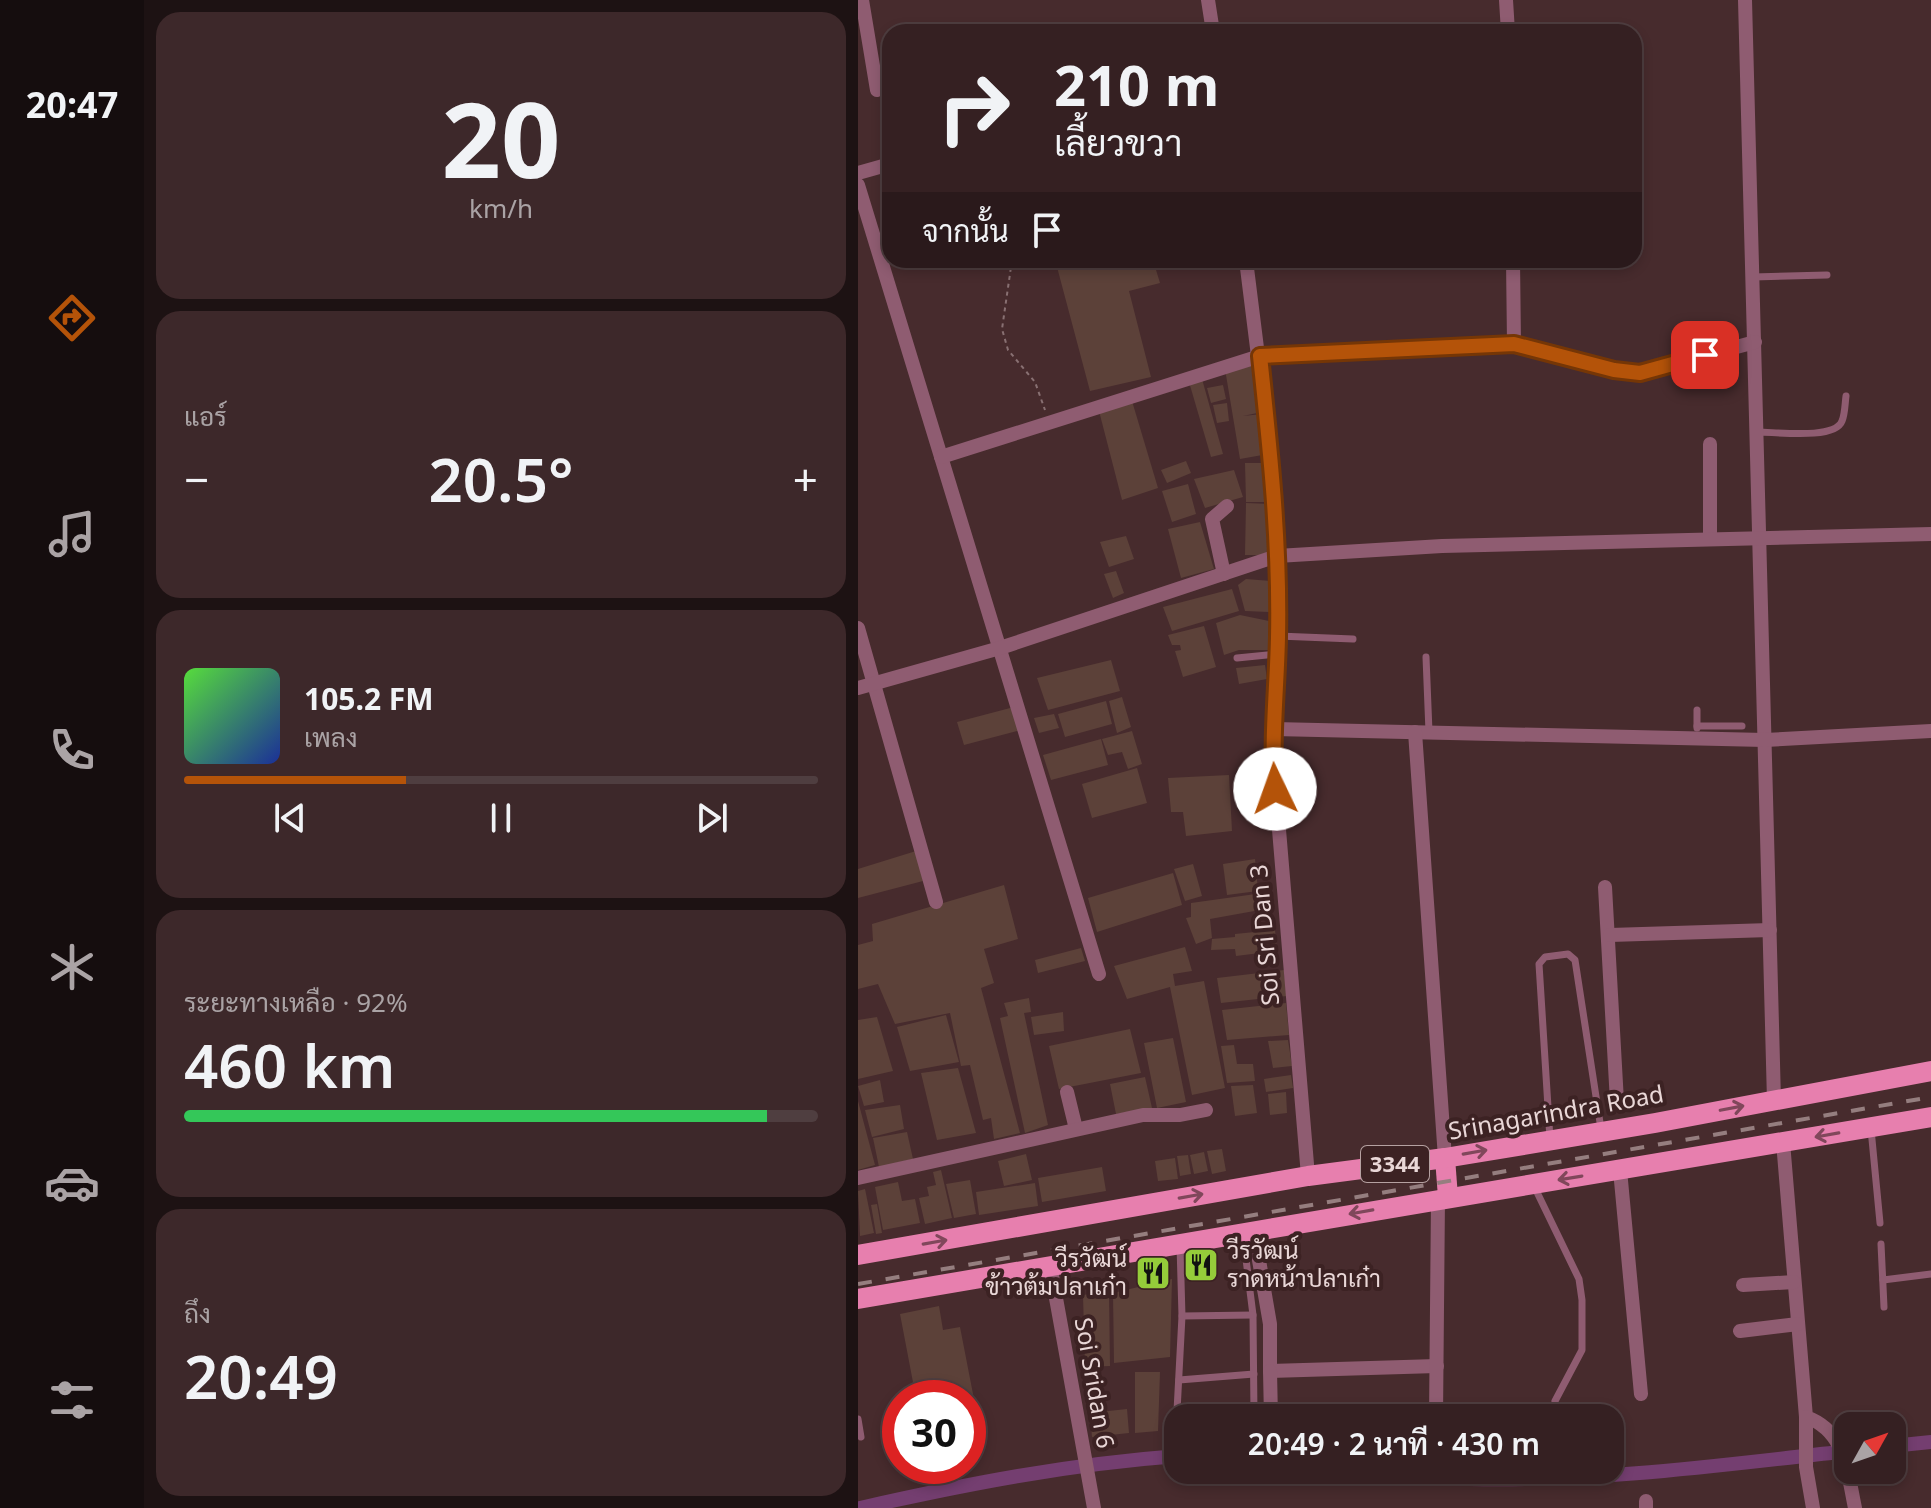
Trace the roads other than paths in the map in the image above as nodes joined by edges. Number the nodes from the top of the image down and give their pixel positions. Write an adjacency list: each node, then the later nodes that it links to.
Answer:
1 (862, 0): 7 (street)
2 (1208, 0): 5 (street)
3 (1506, 0): 6 (street)
4 (1745, 0): 16 (street)
5 (1212, 24)
6 (1508, 24)
7 (877, 90)
8 (882, 166): 9 (street)
9 (858, 173)
10 (858, 185): 11 (street)
11 (882, 264)
12 (883, 268): 23 (street)
13 (1247, 268): 19 (street, Soi Sri Dan 3)
14 (1513, 268): 18 (street)
15 (1827, 275): 16 (lane)
16 (1753, 277): 17 (street)
17 (1755, 342): 18 (street); 21 (street)
18 (1514, 344): 19 (street)
19 (1260, 356): 23 (street); 28 (street, Soi Sri Dan 3)
20 (1846, 396): 21 (lane)
21 (1758, 432): 26 (street)
22 (1710, 444): 27 (street)
23 (941, 457): 33 (street)
24 (1227, 506): 29 (street)
25 (1931, 534): 26 (street)
26 (1761, 538): 27 (street); 45 (street)
27 (1710, 539): 28 (street)
28 (1277, 556): 29 (street); 31 (street, Soi Sri Dan 3)
29 (1224, 574): 33 (street)
30 (858, 628): 37 (street)
31 (1278, 636): 32 (lane); 34 (street, Soi Sri Dan 3)
32 (1353, 639)
33 (1000, 648): 37 (street); 50 (street)
34 (1277, 654): 36 (lane); 41 (street, Soi Sri Dan 3)
35 (1426, 657): 43 (lane)
36 (1237, 658)
37 (875, 683): 38 (street); 47 (street)
38 (858, 688)
39 (1697, 710): 44 (lane)
40 (1742, 726): 44 (lane)
41 (1274, 729): 43 (street); 64 (street, Soi Sri Dan 3)
42 (1931, 731): 45 (street)
43 (1422, 732): 44 (street); 62 (street)
44 (1697, 732): 45 (street)
45 (1765, 740): 48 (street)
46 (1605, 887): 49 (street)
47 (936, 902)
48 (1770, 930): 49 (street); 53 (street)
49 (1610, 935): 54 (street)
50 (1099, 974)
51 (1931, 1071): 53 (main road, Srinagarindra Road / 3344)
52 (1067, 1092): 58 (street)
53 (1774, 1101): 59 (main road, Srinagarindra Road / 3344, one-way to 53)
54 (1617, 1102)
55 (1206, 1110): 58 (street)
56 (1931, 1117): 57 (main road, 3344)
57 (1871, 1127): 61 (main road, 3344, one-way to 61); 68 (lane)
58 (1076, 1129): 65 (street)
59 (1602, 1131): 60 (main road, Srinagarindra Road / 3344); 60 (lane)
60 (1550, 1139): 62 (main road, Srinagarindra Road / 3344, one-way to 60)
61 (1783, 1142): 63 (main road, 3344); 76 (street)
62 (1445, 1158): 64 (main road, Srinagarindra Road / 3344); 67 (main road)
63 (1620, 1170): 66 (main road, 3344, one-way to 66); 88 (street)
64 (1308, 1176): 72 (main road, Srinagarindra Road / 3344, one-way to 64)
65 (858, 1178)
66 (1533, 1184): 67 (main road, 3344); 89 (lane)
67 (1443, 1197): 69 (main road, 3344, one-way to 69); 84 (street)
68 (1880, 1223)
69 (1248, 1232): 70 (main road, 3344); 80 (lane); 85 (street)
70 (1180, 1243): 73 (main road, 3344); 81 (lane)
71 (1881, 1244): 75 (lane)
72 (858, 1255)
73 (1050, 1265): 78 (main road, 3344); 97 (street, Soi Sridan 6)
74 (1931, 1274): 75 (lane)
75 (1883, 1280): 79 (lane)
76 (1794, 1282): 77 (street); 82 (street)
77 (1743, 1285)
78 (858, 1299)
79 (1884, 1307)
80 (1253, 1315): 81 (lane); 86 (lane)
81 (1182, 1316): 87 (lane)
82 (1798, 1324): 83 (street); 94 (street)
83 (1740, 1331)
84 (1437, 1366): 85 (street); 93 (street)
85 (1270, 1371): 92 (street)
86 (1254, 1374): 87 (lane); 91 (lane)
87 (1179, 1380): 90 (lane)
88 (1641, 1394)
89 (1555, 1401)
90 (1178, 1404)
91 (1254, 1404)
92 (1271, 1404)
93 (1436, 1404)
94 (1806, 1417): 98 (street); 99 (street)
95 (858, 1419): 96 (lane)
96 (861, 1437)
97 (1094, 1508)
98 (1813, 1508)
99 (1855, 1508)

